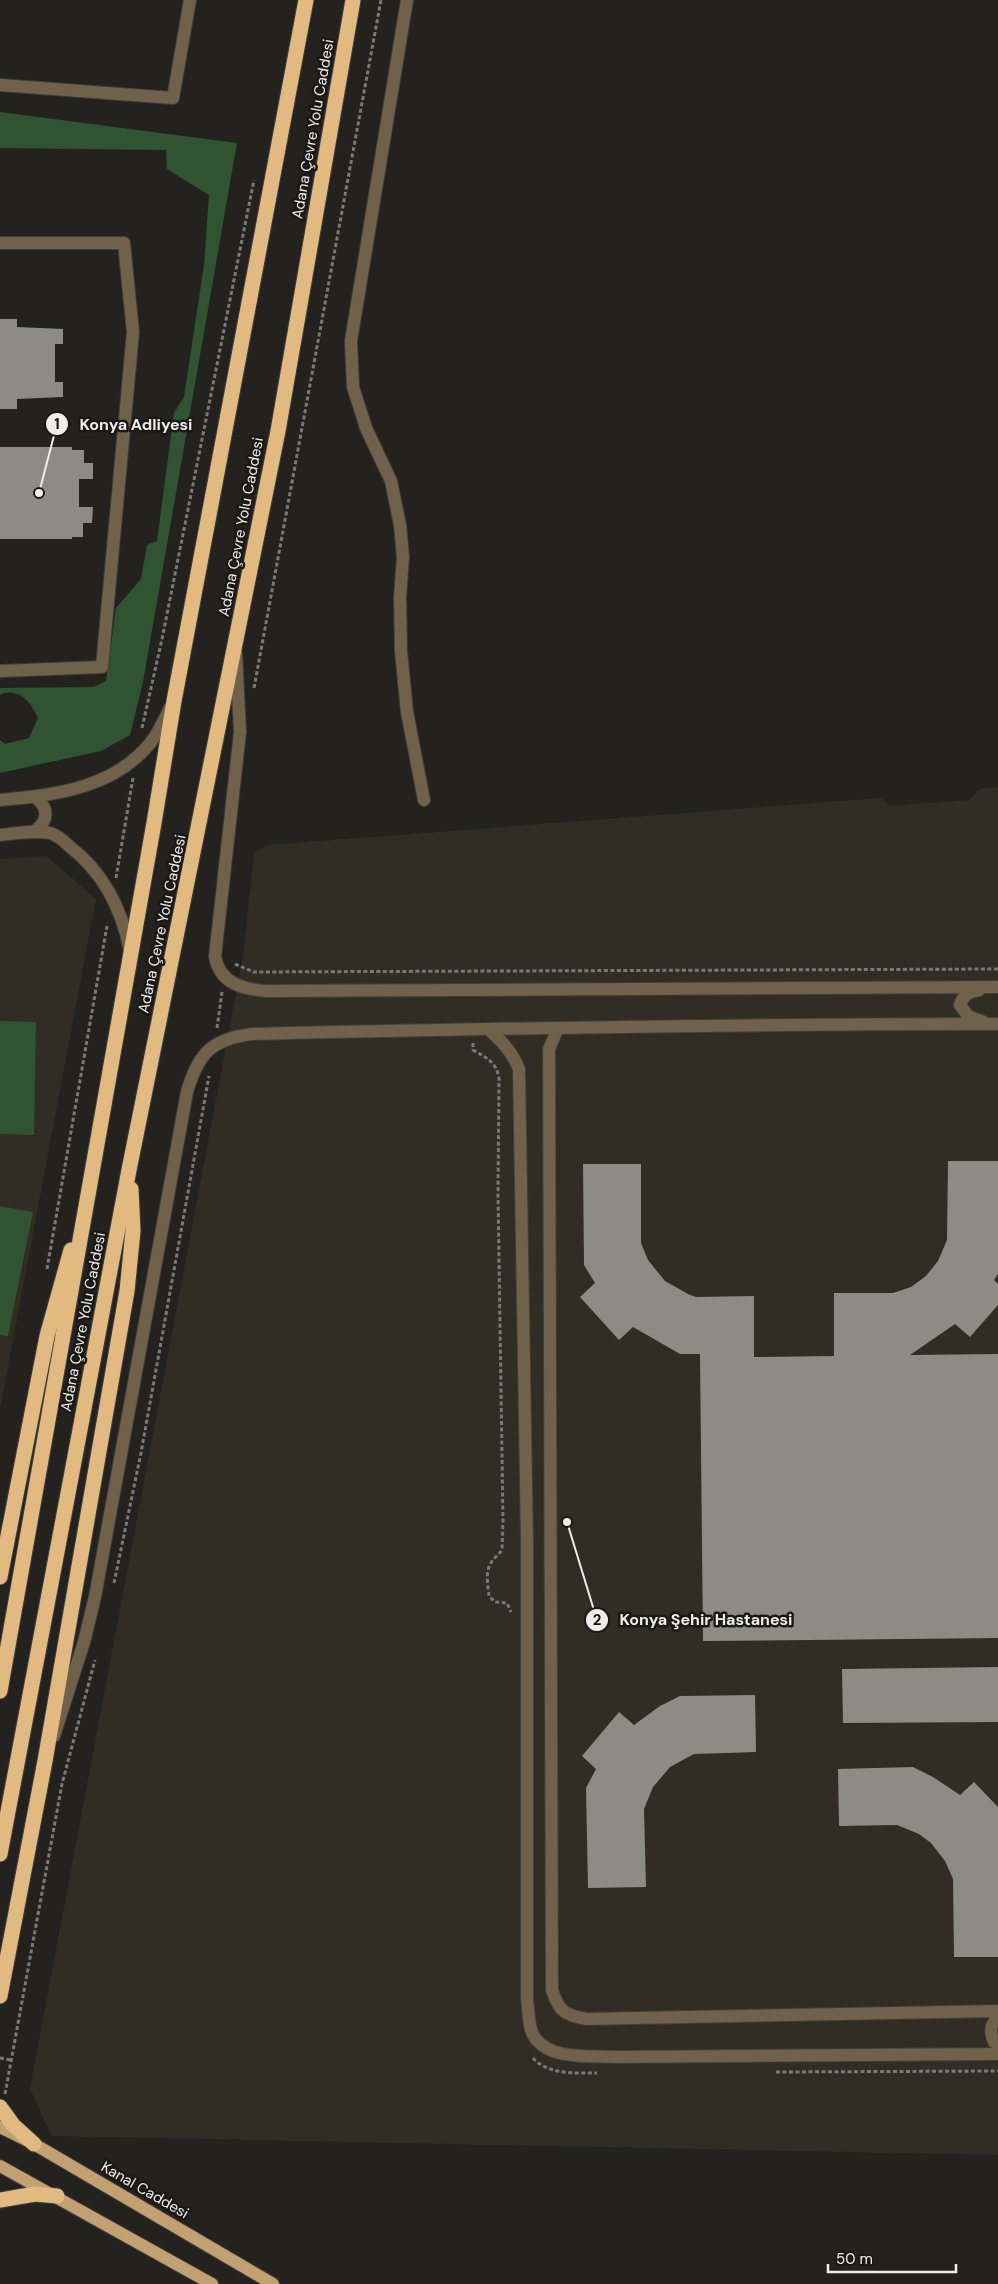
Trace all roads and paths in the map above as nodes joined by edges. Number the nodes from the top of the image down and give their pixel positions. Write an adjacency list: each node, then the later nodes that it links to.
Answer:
1 (190, 0): 5 (street)
2 (306, 0): 9 (highway, Adana Çevre Yolu Caddesi)
3 (353, 0): 7 (highway, Adana Çevre Yolu Caddesi)
4 (407, 0): 12 (street)
5 (0, 85)
6 (0, 243): 8 (street)
7 (236, 644): 20 (street); 25 (highway, Adana Çevre Yolu Caddesi)
8 (0, 672)
9 (174, 701): 10 (street); 15 (highway, Adana Çevre Yolu Caddesi)
10 (35, 797): 11 (street); 13 (street)
11 (0, 800)
12 (424, 800)
13 (35, 831): 14 (street); 15 (street)
14 (0, 835)
15 (131, 955): 26 (highway, Adana Çevre Yolu Caddesi)
16 (227, 962): 18 (path)
17 (998, 969): 18 (path)
18 (473, 971): 20 (path)
19 (995, 987): 20 (street); 21 (street)
20 (473, 990)
21 (993, 1024): 22 (street)
22 (558, 1028): 24 (street); 33 (street)
23 (472, 1029): 24 (street); 28 (path); 30 (street)
24 (488, 1029): 37 (street)
25 (129, 1170): 30 (highway); 31 (highway, Adana Çevre Yolu Caddesi)
26 (88, 1196): 27 (highway); 29 (highway, Adana Çevre Yolu Caddesi)
27 (0, 1578)
28 (511, 1619)
29 (0, 1692)
30 (44, 1762): 32 (highway)
31 (0, 1854)
32 (1, 1989)
33 (998, 2011)
34 (998, 2018): 35 (street)
35 (998, 2044)
36 (528, 2052): 42 (path)
37 (998, 2054)
38 (0, 2058): 39 (path)
39 (11, 2060)
40 (998, 2071): 41 (path)
41 (767, 2072)
42 (598, 2073)
43 (0, 2107): 45 (highway)
44 (0, 2126): 45 (main road, Kanal Caddesi)
45 (34, 2144): 50 (main road, Kanal Caddesi)
46 (0, 2166): 47 (main road)
47 (57, 2196): 48 (highway); 49 (main road)
48 (0, 2200)
49 (212, 2284)
50 (273, 2284)

